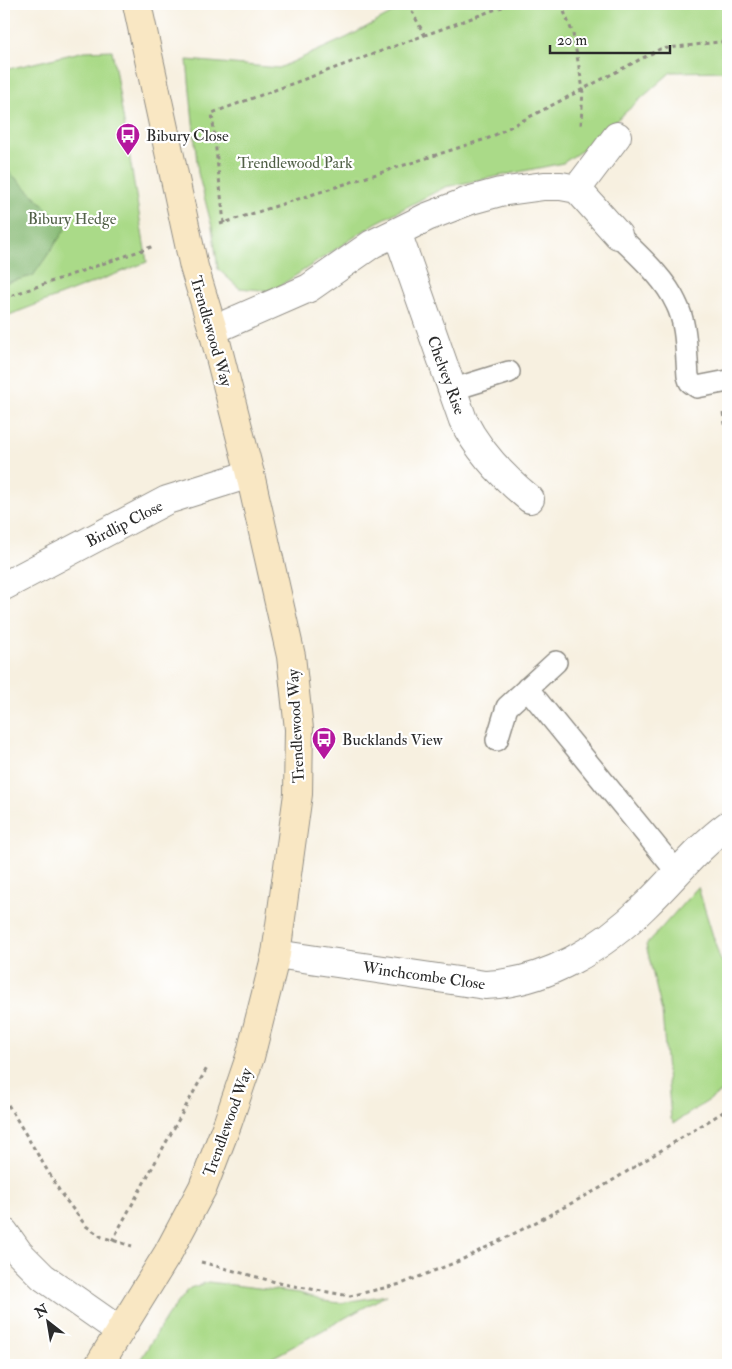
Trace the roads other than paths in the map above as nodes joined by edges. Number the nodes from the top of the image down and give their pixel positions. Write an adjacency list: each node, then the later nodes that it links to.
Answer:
1 (137, 4): 6 (street, Trendlewood Way)
2 (617, 136): 3 (street)
3 (577, 189): 4 (street); 5 (street)
4 (397, 232): 6 (street); 9 (street, Chelvey Rise)
5 (618, 235): 8 (lane)
6 (213, 330): 10 (street, Trendlewood Way)
7 (509, 372): 9 (lane)
8 (728, 381)
9 (451, 390): 11 (street, Chelvey Rise)
10 (250, 474): 12 (street, Birdlip Close); 18 (street, Trendlewood Way)
11 (530, 499)
12 (4, 586)
13 (556, 662): 14 (lane)
14 (527, 688): 15 (lane); 17 (lane)
15 (497, 740)
16 (728, 825): 17 (street, Winchcombe Close)
17 (677, 872): 18 (street, Winchcombe Close)
18 (276, 954): 20 (street, Trendlewood Way)
19 (4, 1232): 20 (street)
20 (120, 1331): 21 (street, Trendlewood Way)
21 (99, 1365)

